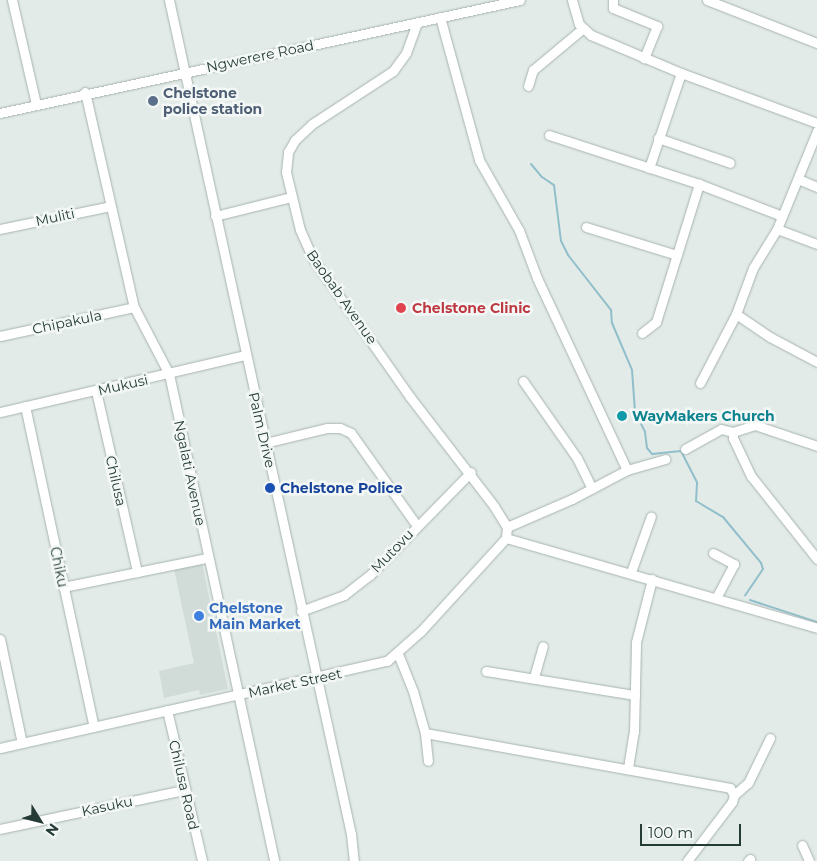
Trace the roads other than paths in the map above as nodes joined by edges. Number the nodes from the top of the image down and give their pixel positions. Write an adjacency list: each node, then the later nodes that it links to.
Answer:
1 (12, 0): 16 (street)
2 (169, 0): 12 (street, Palm Drive)
3 (520, 0): 7 (street, Ngwerere Road)
4 (572, 0): 9 (street)
5 (613, 0): 11 (street)
6 (708, 0): 10 (street)
7 (440, 17): 8 (street, Ngwerere Road); 53 (street)
8 (417, 22): 12 (street, Ngwerere Road); 27 (street, Baobab Avenue)
9 (582, 29): 11 (street); 14 (street)
10 (817, 43)
11 (644, 58): 13 (street)
12 (183, 73): 15 (street, Ngwerere Road); 29 (street, Palm Drive)
13 (680, 73): 18 (street); 21 (street)
14 (528, 86)
15 (85, 92): 16 (street, Ngwerere Road); 28 (street, Ngalati Avenue)
16 (36, 104): 17 (street, Ngwerere Road)
17 (0, 113)
18 (817, 123)
19 (817, 131): 24 (street)
20 (548, 135): 23 (street)
21 (658, 138): 22 (street); 23 (street)
22 (730, 163)
23 (649, 168): 25 (street)
24 (798, 179): 26 (street); 30 (street)
25 (699, 184): 30 (street); 35 (street)
26 (817, 186)
27 (291, 197): 29 (street); 54 (street, Baobab Avenue)
28 (110, 206): 32 (street, Muliti); 36 (street, Ngalati Avenue)
29 (215, 216): 40 (street, Palm Drive)
30 (782, 216): 33 (street)
31 (586, 226): 35 (street)
32 (0, 228)
33 (777, 229): 34 (street); 37 (street)
34 (817, 244)
35 (677, 255): 38 (street)
36 (134, 307): 39 (street, Chipakula); 42 (street, Ngalati Avenue)
37 (736, 314): 41 (street); 44 (street)
38 (642, 333)
39 (0, 336)
40 (244, 355): 42 (street, Mukusi); 49 (street, Palm Drive)
41 (817, 362)
42 (169, 374): 45 (street, Mukusi); 61 (street, Ngalati Avenue)
43 (523, 381): 55 (street)
44 (700, 383)
45 (96, 391): 46 (street, Mukusi); 63 (street, Chilusa)
46 (25, 406): 47 (street, Mukusi); 66 (street, Chiku)
47 (0, 412)
48 (733, 432): 50 (street); 51 (street); 62 (street)
49 (265, 443): 57 (street); 68 (street, Palm Drive)
50 (817, 446)
51 (686, 449)
52 (665, 459): 53 (street)
53 (626, 470): 55 (street)
54 (471, 472): 57 (street, Mutovu); 58 (street, Baobab Avenue)
55 (592, 489): 58 (street)
56 (651, 516): 64 (street)
57 (417, 526): 68 (street, Mutovu)
58 (507, 527): 59 (street)
59 (506, 538): 64 (street); 73 (street, Market Street)
60 (713, 554): 67 (street)
61 (207, 558): 63 (street); 77 (street, Ngalati Avenue)
62 (817, 559)
63 (137, 572): 66 (street)
64 (631, 572): 65 (street)
65 (652, 579): 67 (street); 78 (street)
66 (63, 587): 80 (street, Chiku)
67 (716, 598): 69 (street)
68 (301, 611): 76 (street, Palm Drive)
69 (817, 628)
70 (0, 639): 72 (street)
71 (542, 646): 75 (street)
72 (1, 653): 83 (street)
73 (398, 654): 76 (street, Market Street); 81 (street)
74 (486, 671): 75 (street)
75 (534, 677): 78 (street)
76 (316, 678): 77 (street, Market Street); 93 (street, Palm Drive)
77 (237, 695): 79 (street, Market Street); 92 (street, Ngalati Avenue)
78 (635, 695): 86 (street)
79 (167, 710): 80 (street, Market Street); 87 (street, Chilusa Road)
80 (94, 727): 83 (street, Market Street)
81 (425, 733): 85 (street); 86 (street)
82 (770, 738): 88 (street)
83 (22, 743): 84 (street, Market Street)
84 (0, 748)
85 (428, 761)
86 (628, 768): 88 (street)
87 (184, 790): 89 (street, Kasuku); 91 (street, Chilusa Road)
88 (734, 795): 94 (street)
89 (0, 829)
90 (802, 845): 95 (street)
91 (199, 860)
92 (274, 861)
93 (354, 861)
94 (687, 861)
95 (809, 861)

